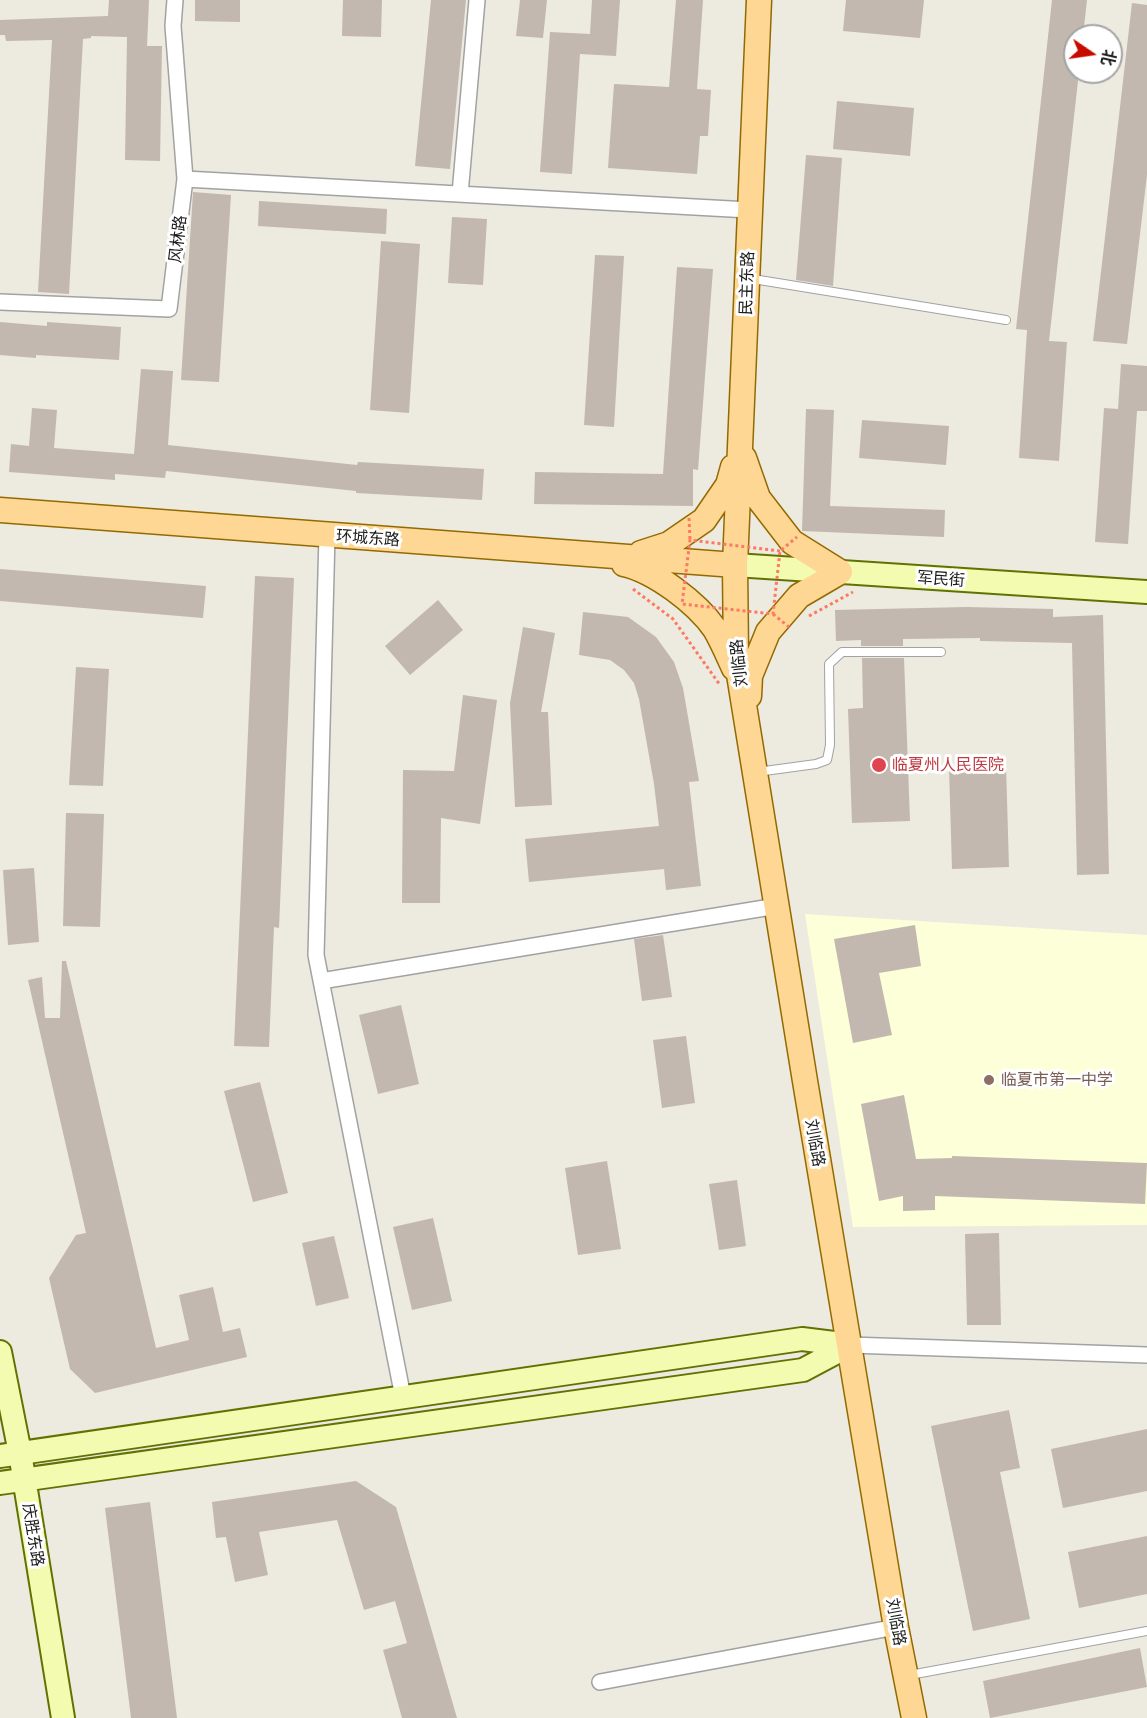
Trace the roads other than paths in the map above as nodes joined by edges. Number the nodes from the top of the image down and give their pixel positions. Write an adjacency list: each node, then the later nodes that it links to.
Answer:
1 (175, 0): 4 (street, 风林路)
2 (477, 0): 5 (street)
3 (759, 0): 6 (main road, 民主东路)
4 (185, 179): 5 (street); 8 (street, 风林路)
5 (460, 194): 6 (street)
6 (749, 210): 10 (main road, 民主东路)
7 (753, 279): 9 (lane)
8 (0, 302)
9 (1006, 320)
10 (740, 445): 13 (main road); 14 (main road, 民主东路); 15 (main road)
11 (0, 510): 12 (main road, 环城东路)
12 (327, 535): 13 (main road, 环城东路); 21 (street)
13 (587, 554): 14 (main road, 环城东路); 18 (main road)
14 (735, 566): 15 (main road, 军民街); 18 (main road, 刘临路)
15 (840, 572): 16 (main road, 军民街); 18 (main road)
16 (1147, 592)
17 (941, 652): 19 (lane)
18 (747, 724): 19 (main road, 刘临路)
19 (755, 772): 20 (main road, 刘临路)
20 (777, 906): 21 (street); 22 (main road, 刘临路)
21 (321, 981): 25 (street)
22 (850, 1345): 24 (street); 25 (main road); 27 (main road); 29 (main road, 刘临路)
23 (0, 1352): 26 (main road, 庆胜东路)
24 (1147, 1355)
25 (403, 1397): 26 (main road)
26 (10, 1455): 27 (main road, 庆胜东路)
27 (24, 1480): 28 (main road); 33 (main road, 庆胜东路)
28 (0, 1483)
29 (896, 1627): 31 (main road, 刘临路); 32 (street)
30 (1147, 1631): 31 (lane)
31 (905, 1675): 34 (main road, 刘临路)
32 (600, 1682)
33 (63, 1718)
34 (914, 1718)

